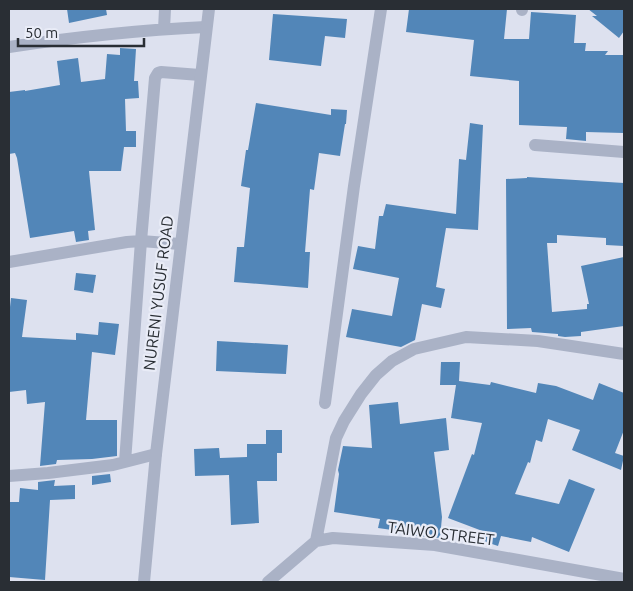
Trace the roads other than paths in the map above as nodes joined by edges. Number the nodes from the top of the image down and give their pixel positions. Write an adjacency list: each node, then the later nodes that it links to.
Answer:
1 (164, 9): 5 (street)
2 (208, 9): 4 (street, NURENI YUSUF ROAD)
3 (381, 9): 14 (street)
4 (206, 28): 5 (street); 7 (street, NURENI YUSUF ROAD)
5 (164, 29): 6 (street)
6 (9, 47)
7 (200, 75): 10 (street); 11 (street, NURENI YUSUF ROAD)
8 (535, 145): 9 (street)
9 (624, 152)
10 (141, 241): 11 (street); 12 (street); 16 (street)
11 (180, 244): 15 (street, NURENI YUSUF ROAD)
12 (9, 262)
13 (624, 354): 18 (street)
14 (325, 403)
15 (156, 454): 16 (street); 21 (street, NURENI YUSUF ROAD)
16 (124, 462): 17 (street)
17 (9, 476)
18 (316, 541): 19 (street, TAIWO STREET); 20 (street)
19 (624, 579)
20 (272, 581)
21 (144, 582)

